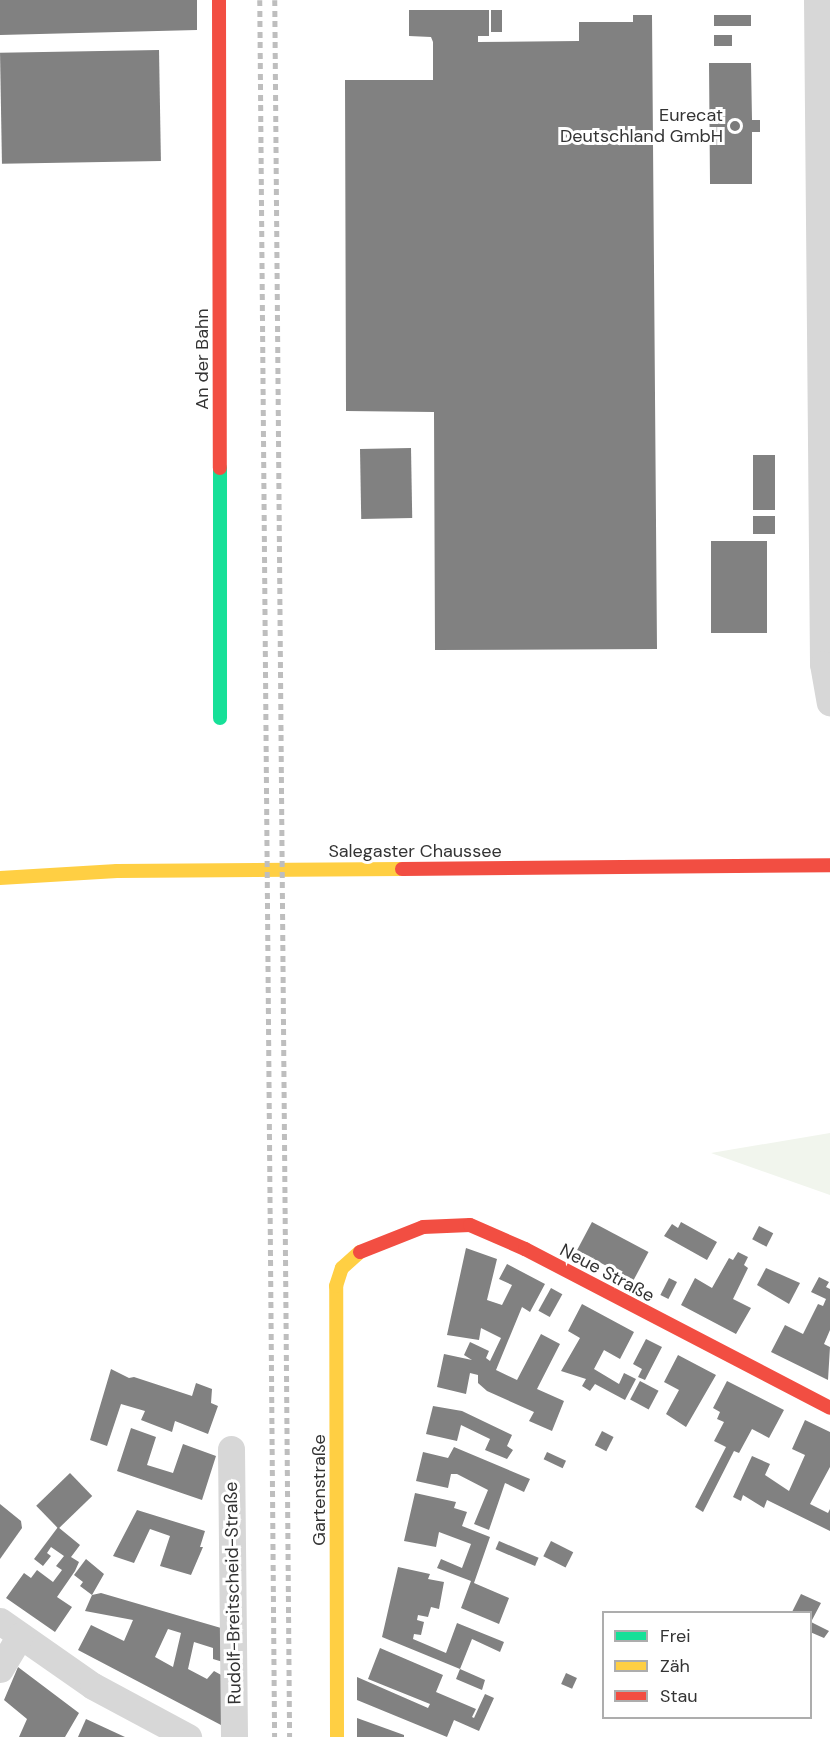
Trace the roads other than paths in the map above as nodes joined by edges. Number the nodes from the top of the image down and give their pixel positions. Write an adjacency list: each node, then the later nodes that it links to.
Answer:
1 (219, 0): 4 (street, An der Bahn)
2 (817, 0): 3 (street)
3 (830, 702)
4 (220, 718)
5 (830, 866): 6 (street, Salegaster Chaussee)
6 (0, 878)
7 (359, 1252): 8 (street, Neue Straße); 14 (street, Gartenstraße)
8 (830, 1408)
9 (231, 1449): 13 (street, Rudolf-Breitscheid-Straße)
10 (10, 1629): 11 (street); 12 (street)
11 (0, 1669)
12 (188, 1737)
13 (234, 1737)
14 (336, 1737)

